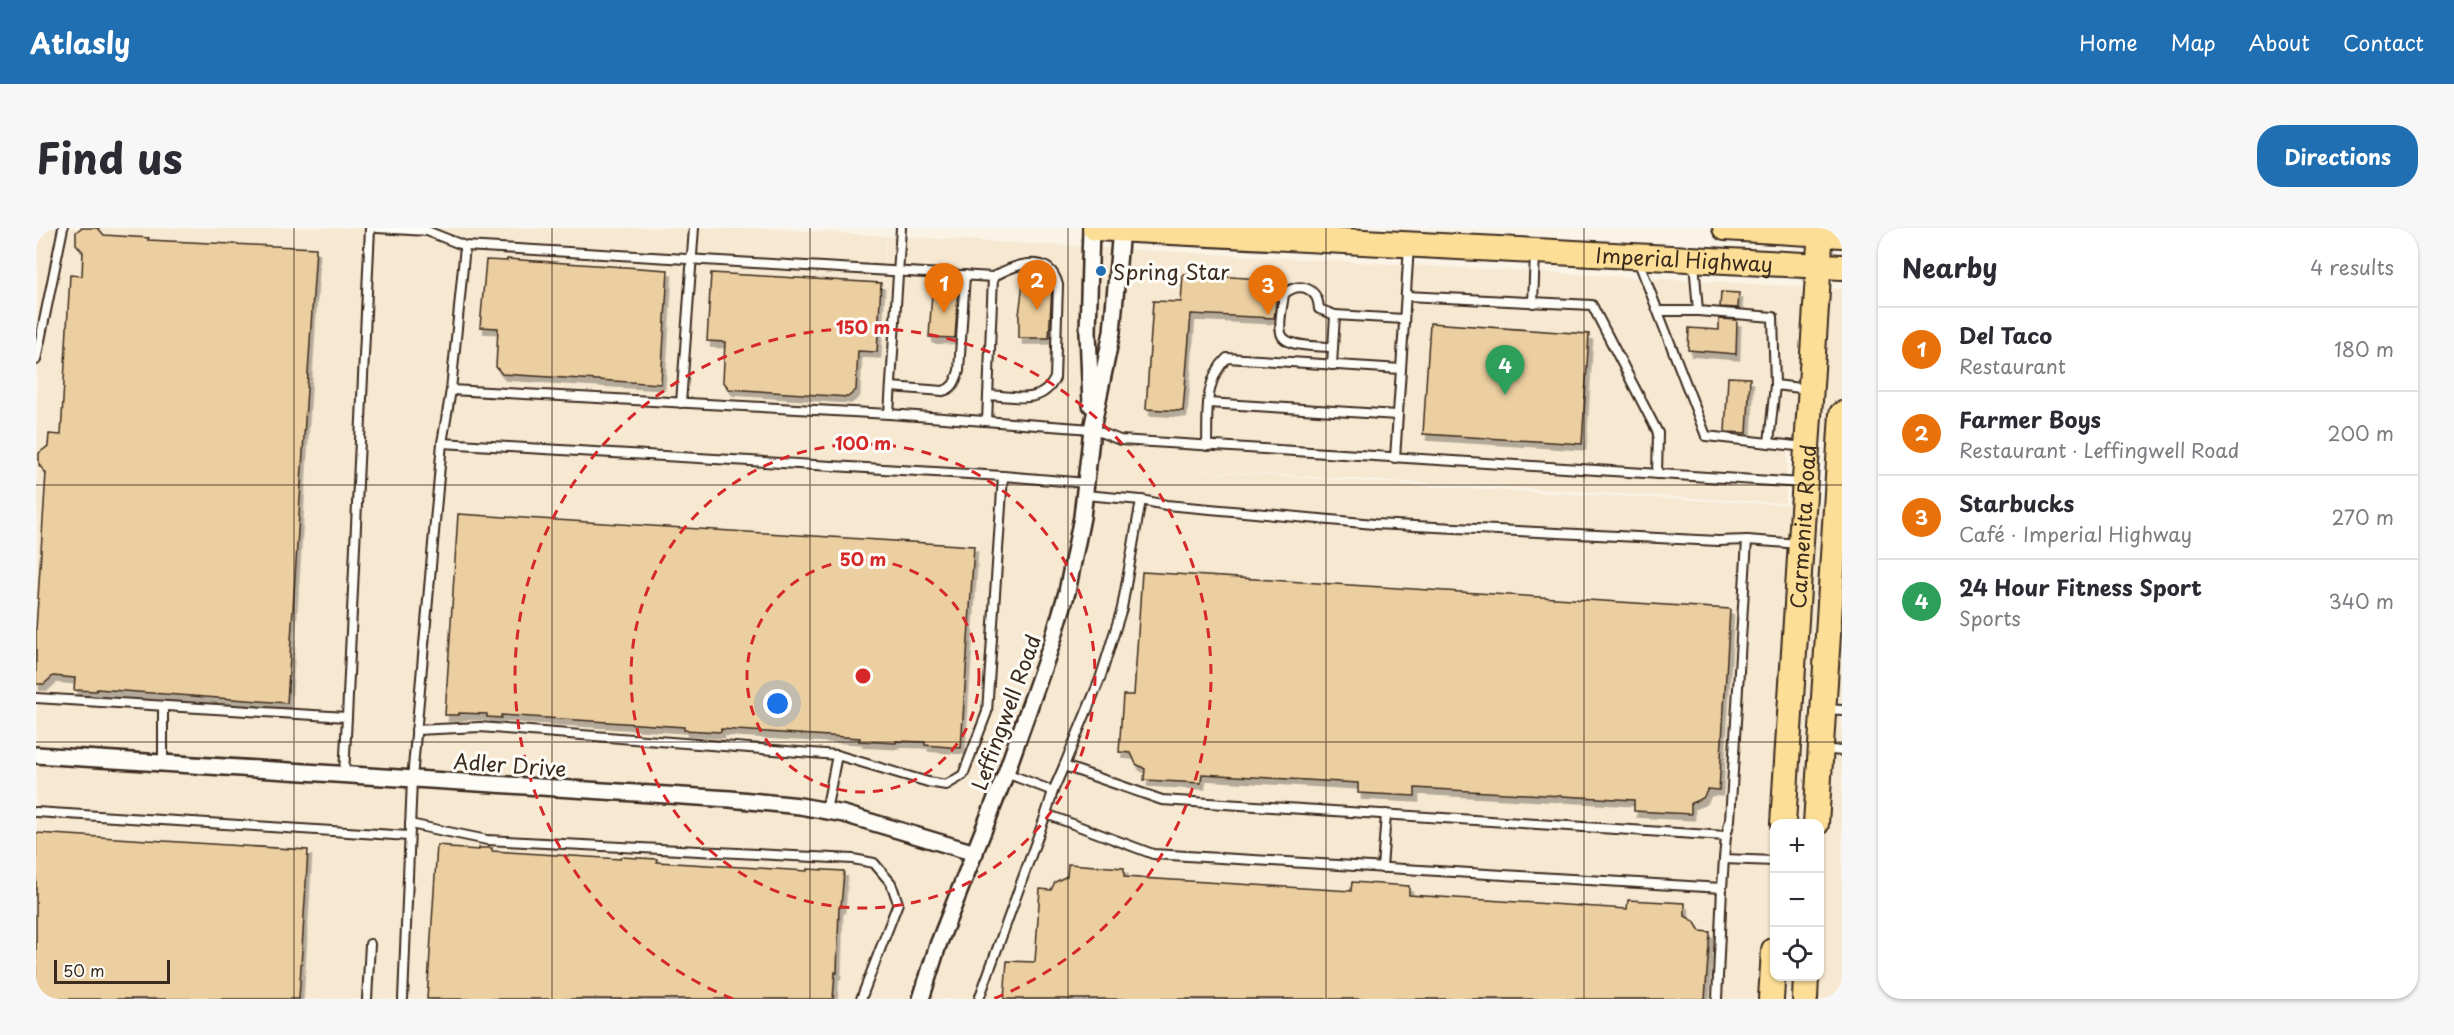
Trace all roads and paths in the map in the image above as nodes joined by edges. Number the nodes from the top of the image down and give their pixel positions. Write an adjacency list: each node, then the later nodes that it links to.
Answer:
1 (63, 228): 28 (lane)
2 (370, 228): 60 (lane)
3 (377, 228): 11 (lane)
4 (694, 228): 15 (lane)
5 (901, 228): 18 (lane)
6 (1093, 228): 8 (main road, Imperial Highway); 43 (street, Leffingwell Road)
7 (1725, 228): 9 (main road, Imperial Highway)
8 (1122, 229): 10 (main road, Imperial Highway); 43 (street, Leffingwell Road)
9 (1828, 232): 16 (main road, Carmenita Road)
10 (1409, 244): 12 (main road, Imperial Highway); 21 (lane)
11 (465, 246): 15 (lane); 34 (lane)
12 (1535, 251): 13 (main road, Imperial Highway); 22 (lane)
13 (1636, 256): 14 (main road, Imperial Highway); 23 (lane)
14 (1694, 259): 16 (main road, Imperial Highway); 24 (lane)
15 (692, 260): 18 (lane); 36 (lane)
16 (1818, 266): 17 (main road, Imperial Highway); 33 (main road, Carmenita Road)
17 (1842, 267)
18 (898, 272): 19 (lane); 32 (lane)
19 (965, 275): 20 (lane); 32 (lane)
20 (993, 276): 35 (lane); 35 (lane)
21 (1406, 296): 22 (lane); 26 (lane)
22 (1533, 303): 49 (lane)
23 (1658, 311): 24 (lane); 45 (lane)
24 (1698, 311): 31 (lane)
25 (1335, 315): 26 (lane); 27 (lane); 27 (lane)
26 (1404, 319): 30 (lane)
27 (1333, 347): 29 (lane)
28 (36, 360)
29 (1332, 365): 30 (lane); 37 (lane)
30 (1401, 369): 40 (lane)
31 (1775, 385): 33 (lane); 45 (lane)
32 (891, 387): 38 (lane)
33 (1810, 389): 47 (main road, Carmenita Road)
34 (451, 390): 36 (lane); 44 (lane)
35 (988, 396): 41 (lane)
36 (681, 403): 38 (lane)
37 (1208, 403): 40 (lane); 46 (lane)
38 (889, 414): 41 (lane)
39 (1842, 414): 42 (main road, Carmenita Road)
40 (1397, 415): 48 (lane)
41 (987, 421): 43 (lane)
42 (1842, 421): 54 (main road, Carmenita Road)
43 (1092, 429): 46 (lane); 52 (street, Leffingwell Road)
44 (442, 443): 50 (lane); 61 (lane)
45 (1769, 443): 47 (lane)
46 (1207, 446): 48 (lane)
47 (1807, 447): 51 (main road, Carmenita Road)
48 (1395, 458): 49 (lane)
49 (1657, 474): 51 (lane)
50 (1003, 476): 52 (lane); 64 (lane)
51 (1804, 484): 56 (main road, Carmenita Road)
52 (1086, 489): 53 (lane); 67 (street, Leffingwell Road)
53 (1141, 500): 55 (lane); 66 (lane)
54 (1839, 512): 59 (main road, Carmenita Road)
55 (1747, 540): 56 (lane); 79 (lane)
56 (1800, 544): 75 (main road, Carmenita Road)
57 (36, 698): 58 (lane)
58 (163, 706): 60 (lane); 65 (lane)
59 (1833, 709): 62 (main road, Carmenita Road)
60 (347, 717): 68 (lane)
61 (416, 730): 64 (lane); 69 (lane)
62 (1831, 750): 76 (main road, Carmenita Road)
63 (36, 755): 65 (street, Adler Drive)
64 (837, 755): 71 (lane)
65 (163, 763): 68 (street, Adler Drive)
66 (1064, 766): 70 (lane); 74 (lane)
67 (1005, 773): 70 (lane); 80 (street, Leffingwell Road)
68 (344, 774): 69 (street, Adler Drive)
69 (412, 778): 71 (street, Adler Drive); 77 (lane)
70 (1053, 790): 73 (lane)
71 (826, 811): 80 (street, Adler Drive)
72 (36, 812): 78 (lane)
73 (1046, 814): 83 (lane); 92 (lane)
74 (1386, 814): 79 (lane); 83 (lane)
75 (1783, 819)
76 (1817, 819)
77 (410, 824): 78 (lane); 90 (lane)
78 (409, 836): 89 (lane)
79 (1726, 836): 81 (lane)
80 (975, 853): 91 (street, Leffingwell Road)
81 (1724, 859): 82 (lane); 84 (lane)
82 (1770, 861)
83 (1382, 868): 84 (lane)
84 (1722, 888): 93 (lane)
85 (370, 944): 88 (lane)
86 (1772, 981): 94 (main road)
87 (1806, 981): 95 (main road)
88 (367, 999)
89 (403, 999)
90 (861, 999)
91 (921, 999)
92 (979, 999)
93 (1717, 999)
94 (1771, 999)
95 (1805, 999)

